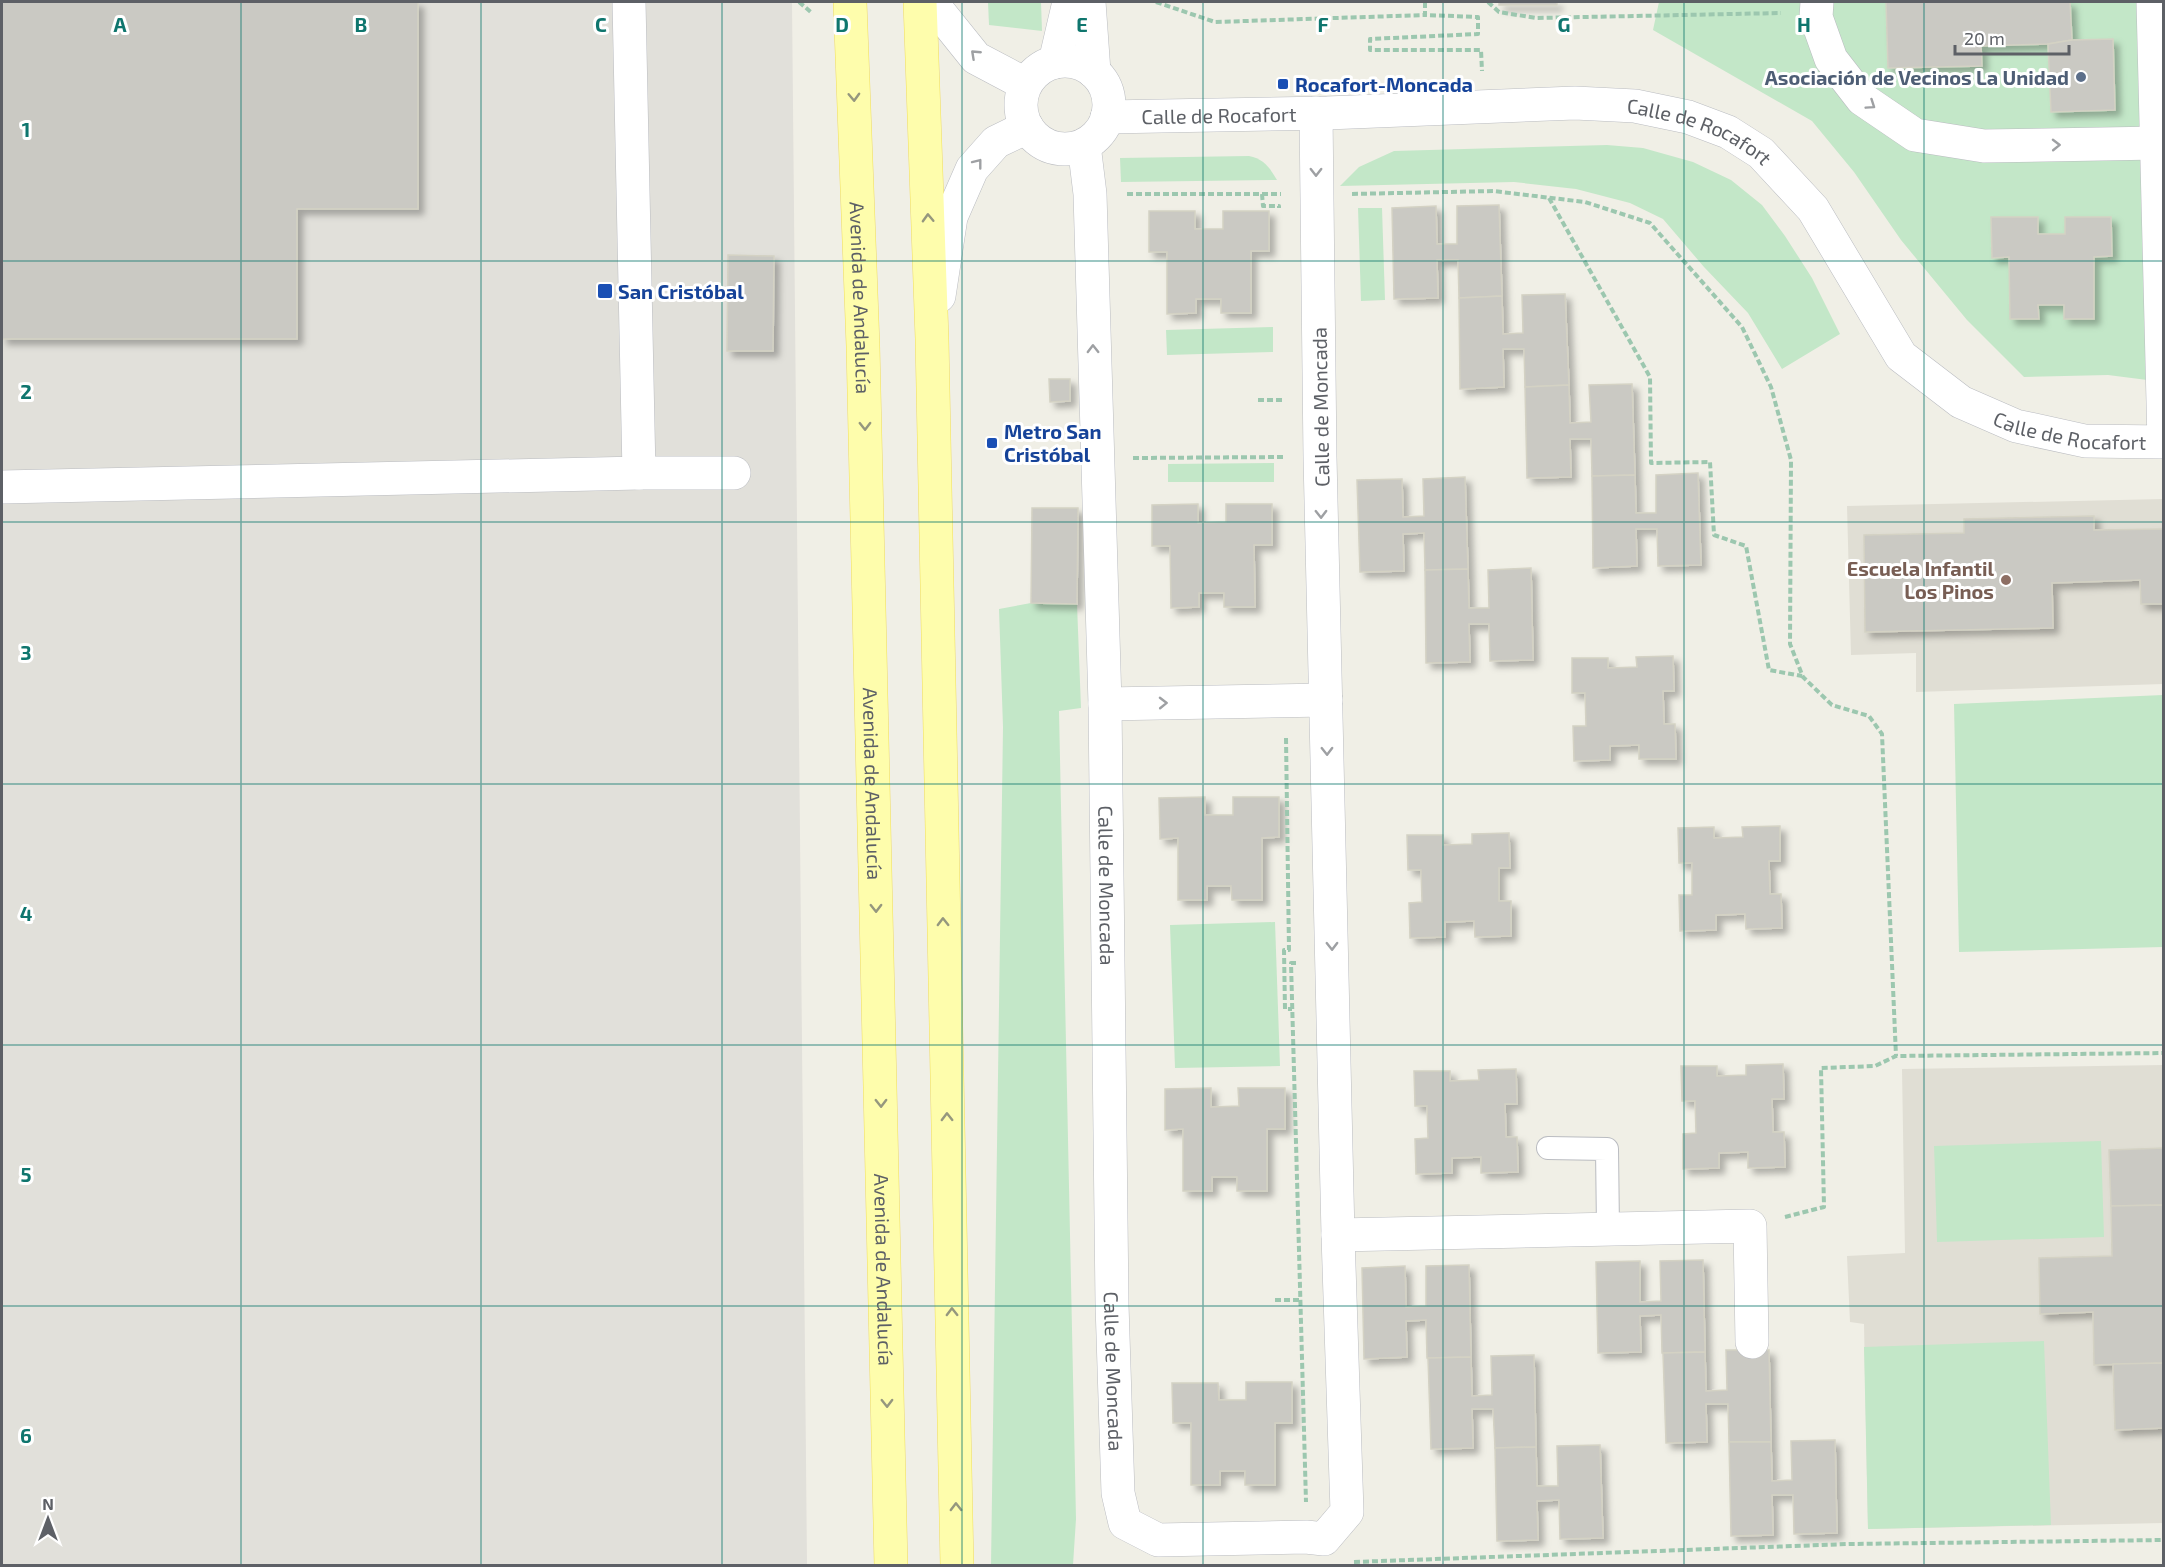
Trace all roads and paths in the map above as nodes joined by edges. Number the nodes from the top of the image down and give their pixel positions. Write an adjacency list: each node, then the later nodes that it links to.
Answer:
1 (629, 2): 36 (street)
2 (799, 2): 13 (path)
3 (850, 2): 55 (main road, Avenida de Andalucía, one-way to 55)
4 (920, 2): 31 (main road, one-way to 4)
5 (931, 2): 19 (street, one-way to 5)
6 (1069, 2): 16 (street)
7 (1089, 2): 17 (street)
8 (1156, 2): 15 (path)
9 (1425, 2): 15 (path)
10 (1488, 2): 14 (path)
11 (1817, 2): 23 (street, one-way to 23)
12 (2153, 2): 23 (street, Calle de Rocafort)
13 (812, 13)
14 (1782, 13)
15 (1425, 15): 18 (path)
16 (1055, 62): 17 (street); 19 (street)
17 (1094, 72): 21 (street)
18 (1483, 81)
19 (1025, 84): 22 (street)
20 (1316, 113): 21 (street, Calle de Rocafort); 23 (street, Calle de Rocafort); 25 (street, Calle de Moncada, one-way to 25)
21 (1107, 117): 24 (street)
22 (1027, 127): 24 (street); 31 (street, one-way to 22)
23 (2158, 142)
24 (1084, 145): 35 (street, Calle de Moncada, one-way to 24)
25 (1316, 192): 29 (path); 34 (street, Calle de Moncada)
26 (1126, 194): 27 (path)
27 (1262, 194): 28 (path); 30 (path)
28 (1274, 194)
29 (1548, 198): 39 (path); 39 (path)
30 (1279, 217)
31 (932, 339): 56 (main road, one-way to 31)
32 (1282, 389): 33 (path)
33 (1257, 400)
34 (1320, 457): 35 (path); 40 (street, Calle de Moncada, one-way to 40)
35 (1096, 458): 41 (street, Calle de Moncada)
36 (639, 473): 37 (street); 38 (street)
37 (734, 473)
38 (2, 487)
39 (1803, 676): 45 (path)
40 (1326, 700): 41 (street, one-way to 40); 49 (street, Calle de Moncada, one-way to 49)
41 (1104, 704): 49 (street, Calle de Moncada)
42 (1286, 730): 43 (path)
43 (1292, 1009)
44 (2163, 1053): 45 (path)
45 (1896, 1056): 47 (path)
46 (1548, 1148): 48 (lane)
47 (1750, 1226): 48 (street); 52 (street)
48 (1608, 1229): 49 (street)
49 (1338, 1235)
50 (1275, 1300): 51 (path)
51 (1300, 1300)
52 (1752, 1342)
53 (2163, 1540): 54 (path)
54 (1344, 1562)
55 (891, 1566)
56 (957, 1566)

